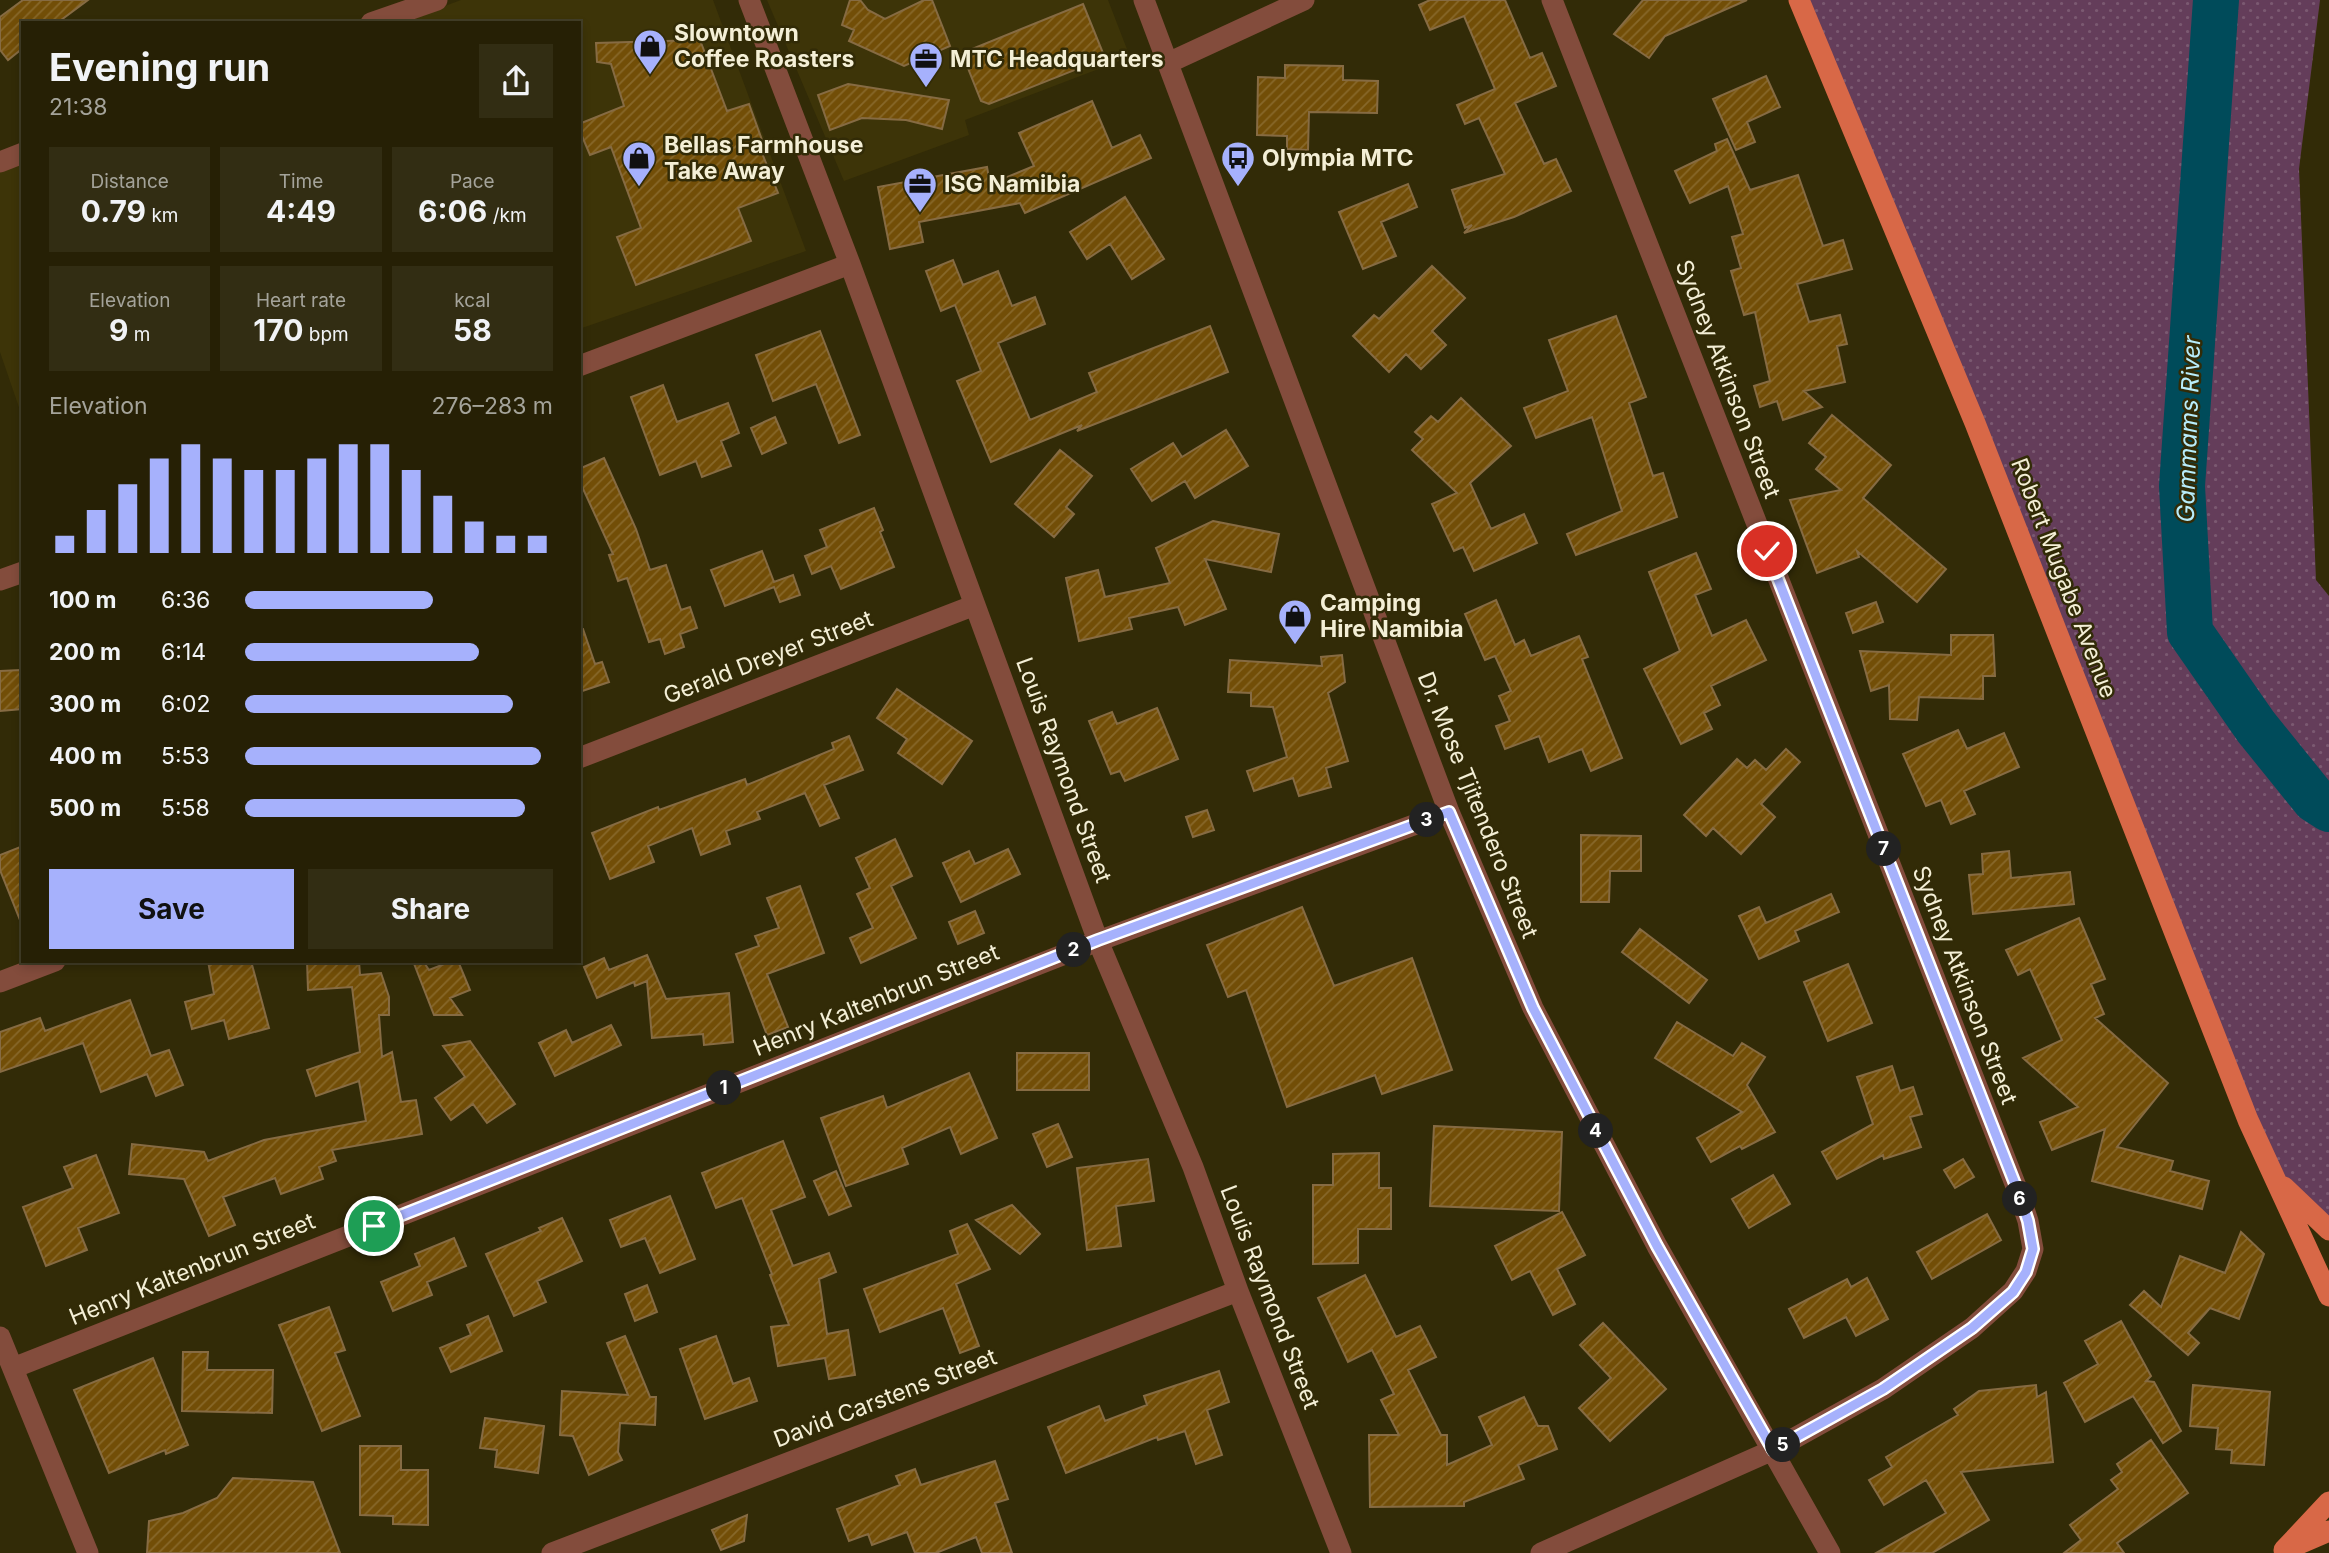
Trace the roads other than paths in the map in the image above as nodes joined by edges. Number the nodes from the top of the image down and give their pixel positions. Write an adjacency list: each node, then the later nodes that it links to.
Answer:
1 (437, 0): 7 (street)
2 (749, 0): 11 (street, Louis Raymond Street)
3 (1144, 0): 8 (street, Dr. Mose Tjitendero Street)
4 (1304, 0): 8 (street)
5 (1552, 0): 27 (street, Sydney Atkinson Street)
6 (1799, 0): 21 (main road, Robert Mugabe Avenue)
7 (377, 21)
8 (1168, 62): 17 (street, Dr. Mose Tjitendero Street)
9 (21, 154): 10 (street)
10 (0, 162)
11 (850, 264): 12 (street); 15 (street, Louis Raymond Street)
12 (581, 365)
13 (21, 573): 14 (street)
14 (0, 580)
15 (975, 605): 16 (street, Gerald Dreyer Street); 18 (street, Louis Raymond Street)
16 (581, 757)
17 (1449, 812): 18 (street, Henry Kaltenbrun Street); 27 (street, Dr. Mose Tjitendero Street)
18 (1098, 940): 23 (street, Louis Raymond Street); 26 (street, Henry Kaltenbrun Street)
19 (50, 963): 20 (street)
20 (0, 982)
21 (2275, 1178): 22 (main road, Robert Mugabe Avenue); 24 (main road, Robert Mugabe Avenue)
22 (2329, 1230)
23 (1237, 1292): 32 (street, David Carstens Street); 33 (street, Louis Raymond Street)
24 (2329, 1296)
25 (0, 1337): 26 (street)
26 (13, 1368): 31 (street)
27 (1773, 1450): 34 (street, Sydney Atkinson Street); 35 (street, Dr. Mose Tjitendero Street)
28 (2329, 1502): 30 (main road)
29 (2329, 1531): 30 (main road)
30 (2282, 1551)
31 (88, 1553)
32 (552, 1553)
33 (1341, 1553)
34 (1541, 1553)
35 (1830, 1553)

